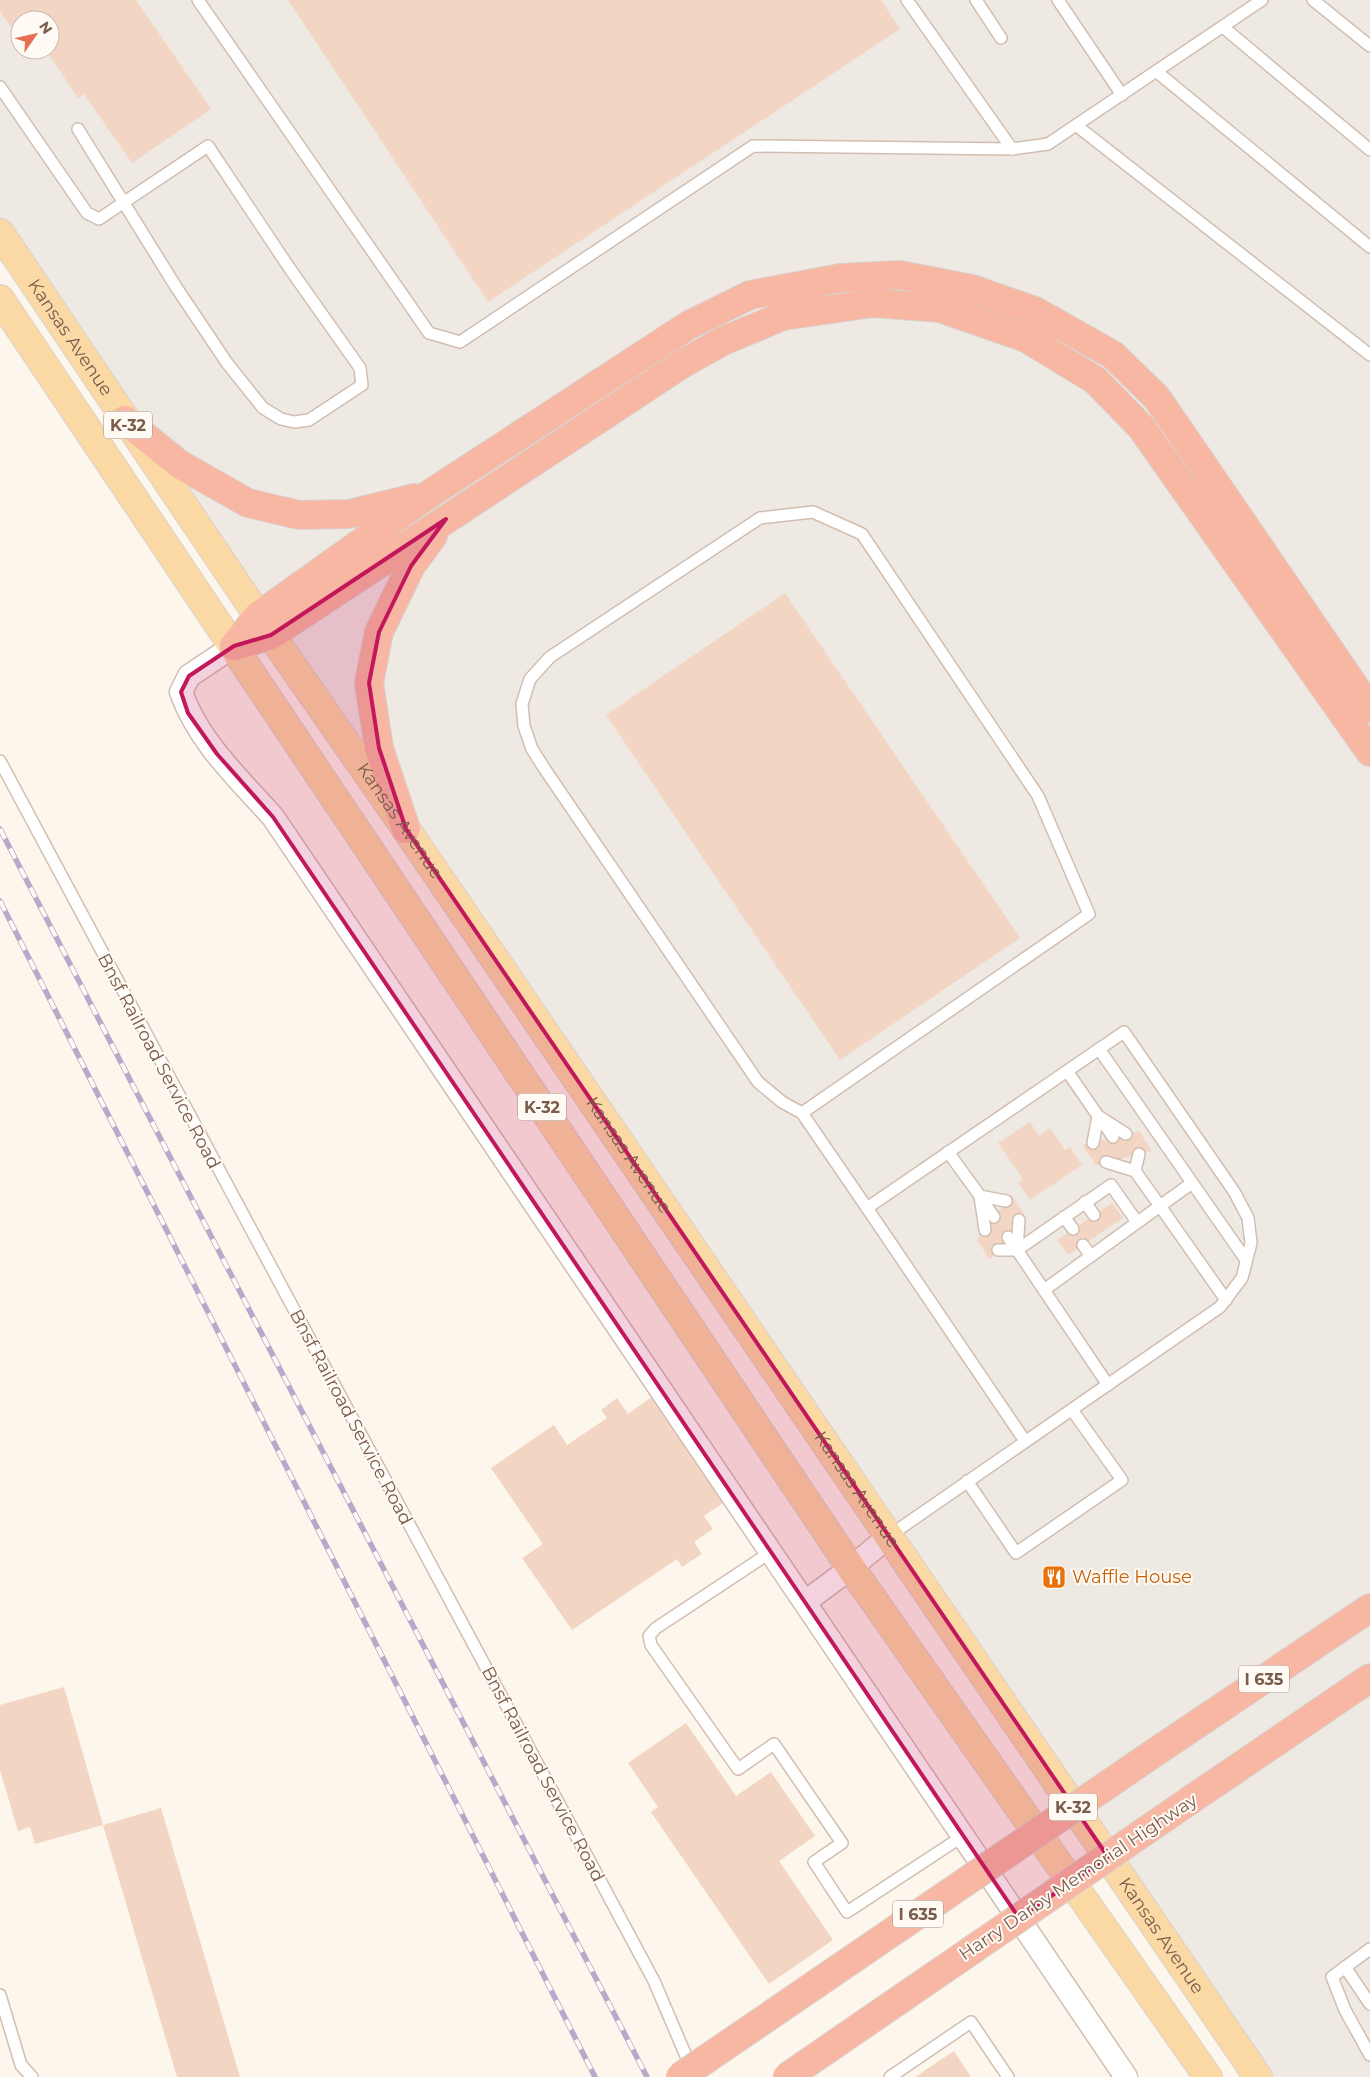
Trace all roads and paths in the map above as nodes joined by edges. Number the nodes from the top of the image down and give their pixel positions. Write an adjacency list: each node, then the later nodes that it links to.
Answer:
1 (198, 0): 15 (lane)
2 (907, 0): 15 (lane)
3 (976, 0): 8 (lane)
4 (1058, 0): 12 (lane)
5 (1262, 0): 7 (lane)
6 (1313, 0): 9 (lane)
7 (1223, 27): 10 (lane); 16 (lane)
8 (1001, 38)
9 (1370, 46)
10 (1157, 72): 12 (lane); 19 (lane)
11 (0, 87): 17 (lane)
12 (1122, 95): 13 (lane)
13 (1078, 126): 15 (lane); 21 (lane)
14 (78, 129): 17 (lane)
15 (1012, 149)
16 (1370, 150)
17 (124, 201): 17 (lane)
18 (0, 233): 22 (main road, Kansas Avenue / K-32)
19 (1370, 247)
20 (0, 299): 26 (main road, Kansas Avenue / K-32)
21 (1370, 355)
22 (125, 420): 23 (highway); 25 (main road, Kansas Avenue / K-32)
23 (428, 495): 25 (highway); 27 (highway)
24 (446, 519): 25 (highway); 28 (highway); 30 (highway)
25 (264, 625): 26 (highway); 30 (main road, Kansas Avenue / K-32)
26 (234, 646): 71 (street); 72 (main road, Kansas Avenue / K-32)
27 (1370, 709)
28 (1370, 752)
29 (0, 761): 84 (lane, Bnsf Railroad Service Road)
30 (406, 829): 70 (main road, Kansas Avenue / K-32)
31 (1099, 1049): 32 (lane); 43 (lane); 63 (lane)
32 (1067, 1071): 34 (lane); 38 (lane)
33 (802, 1113): 33 (lane); 48 (lane)
34 (1098, 1116): 35 (lane); 36 (lane); 37 (lane)
35 (1126, 1134)
36 (1113, 1138)
37 (1093, 1143)
38 (948, 1152): 44 (lane); 48 (lane)
39 (1139, 1154): 42 (lane)
40 (1126, 1157): 42 (lane)
41 (1106, 1162): 42 (lane)
42 (1135, 1170): 47 (lane)
43 (1192, 1183): 47 (lane); 63 (lane)
44 (980, 1196): 45 (lane); 50 (lane); 55 (lane)
45 (1006, 1201)
46 (1085, 1202): 49 (lane); 51 (lane); 53 (lane)
47 (1160, 1206): 53 (lane); 65 (lane)
48 (866, 1208): 68 (lane)
49 (1094, 1215)
50 (994, 1216)
51 (1064, 1217): 54 (lane); 61 (lane)
52 (1019, 1220): 61 (lane)
53 (1137, 1222): 58 (lane)
54 (1073, 1229)
55 (985, 1230)
56 (1105, 1230): 58 (lane)
57 (1008, 1237): 61 (lane)
58 (1112, 1241): 62 (lane)
59 (1084, 1245): 62 (lane)
60 (998, 1250): 61 (lane)
61 (1017, 1250): 64 (lane)
62 (1091, 1256): 64 (lane)
63 (1246, 1260): 65 (lane)
64 (1044, 1290): 66 (lane)
65 (1226, 1300): 66 (lane)
66 (1108, 1385): 67 (lane)
67 (1072, 1410): 68 (lane); 69 (lane)
68 (1025, 1441): 69 (lane)
69 (968, 1481): 70 (lane)
70 (888, 1537): 72 (street); 90 (main road, Kansas Avenue / K-32)
71 (771, 1552): 73 (street); 76 (lane)
72 (851, 1568): 73 (street); 89 (main road, Kansas Avenue / K-32)
73 (805, 1602): 76 (street)
74 (1370, 1608): 83 (highway, I 635, bridge)
75 (1370, 1678): 85 (highway, Harry Darby Memorial Highway, bridge)
76 (963, 1836): 88 (street)
77 (1370, 1949): 78 (lane)
78 (1345, 1966): 80 (lane); 81 (lane)
79 (0, 1995): 82 (lane)
80 (1370, 2004)
81 (1370, 2055)
82 (32, 2077)
83 (680, 2077)
84 (695, 2077)
85 (787, 2077)
86 (890, 2077): 87 (lane)
87 (1008, 2077)
88 (1126, 2077)
89 (1208, 2077)
90 (1258, 2077)

